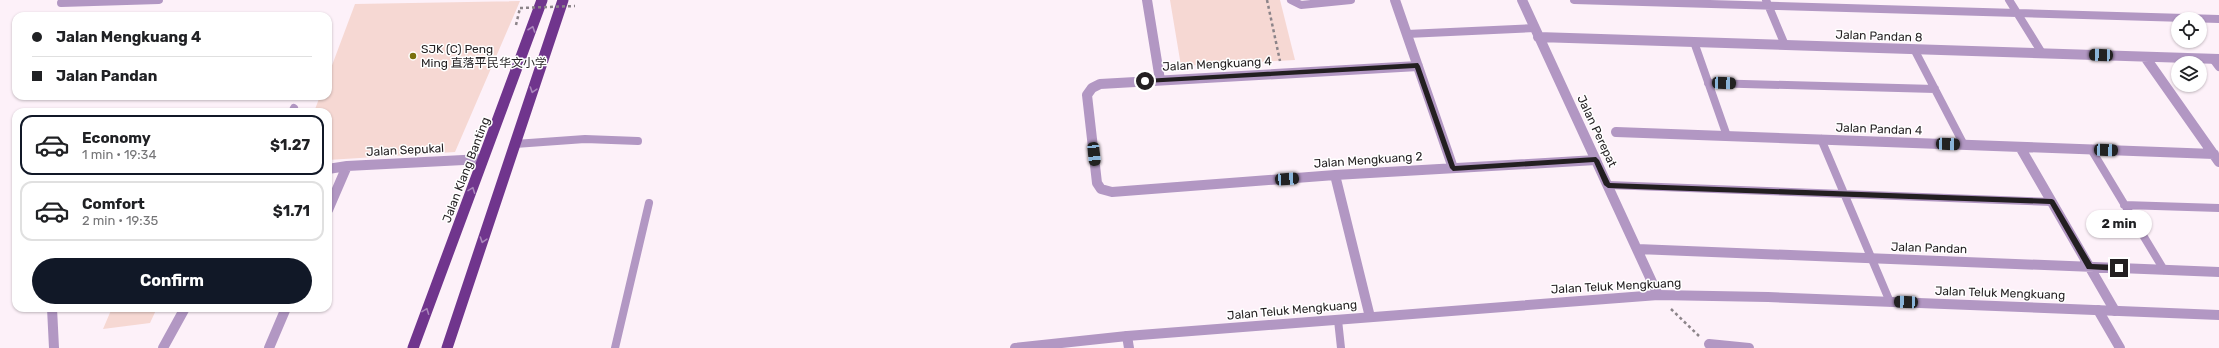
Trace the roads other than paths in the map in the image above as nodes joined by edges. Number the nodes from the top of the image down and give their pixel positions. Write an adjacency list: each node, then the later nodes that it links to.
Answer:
1 (159, 0): 12 (lane)
2 (542, 0): 37 (highway, Jalan Klang Banting, one-way to 2)
3 (563, 0): 32 (highway, one-way to 32)
4 (1147, 0): 25 (street)
5 (1291, 0): 6 (lane)
6 (1351, 0)
7 (1395, 0): 16 (street)
8 (1522, 0): 15 (street, Jalan Perepat)
9 (1574, 0): 11 (lane)
10 (2009, 0): 13 (lane)
11 (1767, 3): 13 (lane); 18 (lane)
12 (62, 4)
13 (2017, 13): 14 (lane); 20 (lane)
14 (2219, 19)
15 (1536, 32): 16 (lane); 17 (street, Jalan Pandan 8); 38 (street, Jalan Perepat)
16 (1407, 34): 23 (street)
17 (1694, 42): 18 (street, Jalan Pandan 8); 26 (lane)
18 (1785, 45): 19 (street, Jalan Pandan 8)
19 (1914, 49): 20 (street, Jalan Pandan 8); 27 (lane)
20 (2042, 53): 21 (street, Jalan Pandan 8)
21 (2145, 57): 22 (street, Jalan Pandan 8); 36 (street)
22 (2216, 59): 24 (lane)
23 (1418, 66): 25 (street, Jalan Mengkuang 4); 41 (street)
24 (2219, 67)
25 (1160, 80): 43 (street, Jalan Mengkuang 4)
26 (1708, 83): 27 (lane); 29 (lane)
27 (1935, 89): 33 (lane)
28 (1616, 132): 29 (street, Jalan Pandan 4)
29 (1727, 136): 31 (street, Jalan Pandan 4)
30 (638, 140): 32 (lane)
31 (1821, 140): 33 (street, Jalan Pandan 4); 45 (lane)
32 (515, 144): 72 (highway, one-way to 72)
33 (1964, 145): 34 (street, Jalan Pandan 4)
34 (2020, 147): 35 (street, Jalan Pandan 4); 47 (street)
35 (2091, 150): 36 (street, Jalan Pandan 4); 49 (lane)
36 (2216, 158)
37 (483, 159): 39 (street, Jalan Sepukal); 71 (highway, Jalan Klang Banting, one-way to 37)
38 (1596, 160): 41 (street, Jalan Mengkuang 2); 44 (street, Jalan Perepat)
39 (347, 166): 40 (street, Jalan Sepukal); 46 (street)
40 (332, 168)
41 (1453, 168): 42 (street, Jalan Mengkuang 2)
42 (1335, 175): 43 (street, Jalan Mengkuang 2); 64 (street)
43 (1097, 183)
44 (1608, 185): 45 (lane); 51 (street, Jalan Perepat)
45 (1844, 194): 47 (lane); 52 (lane)
46 (332, 201)
47 (2052, 202): 53 (street)
48 (649, 203): 73 (lane)
49 (2124, 205): 50 (lane); 54 (lane)
50 (2219, 208)
51 (1637, 249): 52 (street, Jalan Pandan); 56 (street, Jalan Perepat)
52 (1871, 258): 53 (street, Jalan Pandan); 57 (lane)
53 (2090, 267): 54 (street, Jalan Pandan); 59 (street)
54 (2164, 270): 55 (street, Jalan Pandan)
55 (2219, 272)
56 (1658, 295): 57 (street, Jalan Teluk Mengkuang); 64 (street, Jalan Teluk Mengkuang)
57 (1890, 302): 58 (street, Jalan Teluk Mengkuang)
58 (2098, 310): 59 (street, Jalan Teluk Mengkuang); 78 (street)
59 (2115, 310): 63 (street, Jalan Teluk Mengkuang)
60 (52, 312): 68 (street)
61 (183, 312): 69 (street)
62 (284, 312): 70 (street)
63 (2219, 315)
64 (1370, 317): 65 (street, Jalan Teluk Mengkuang)
65 (1338, 320): 66 (street, Jalan Teluk Mengkuang); 76 (lane)
66 (1127, 336): 74 (street, Jalan Teluk Mengkuang); 75 (street)
67 (1709, 344): 77 (street)
68 (54, 348)
69 (162, 348)
70 (269, 348)
71 (413, 348)
72 (447, 348)
73 (616, 348)
74 (1016, 348)
75 (1129, 348)
76 (1341, 348)
77 (1749, 348)
78 (2120, 348)

